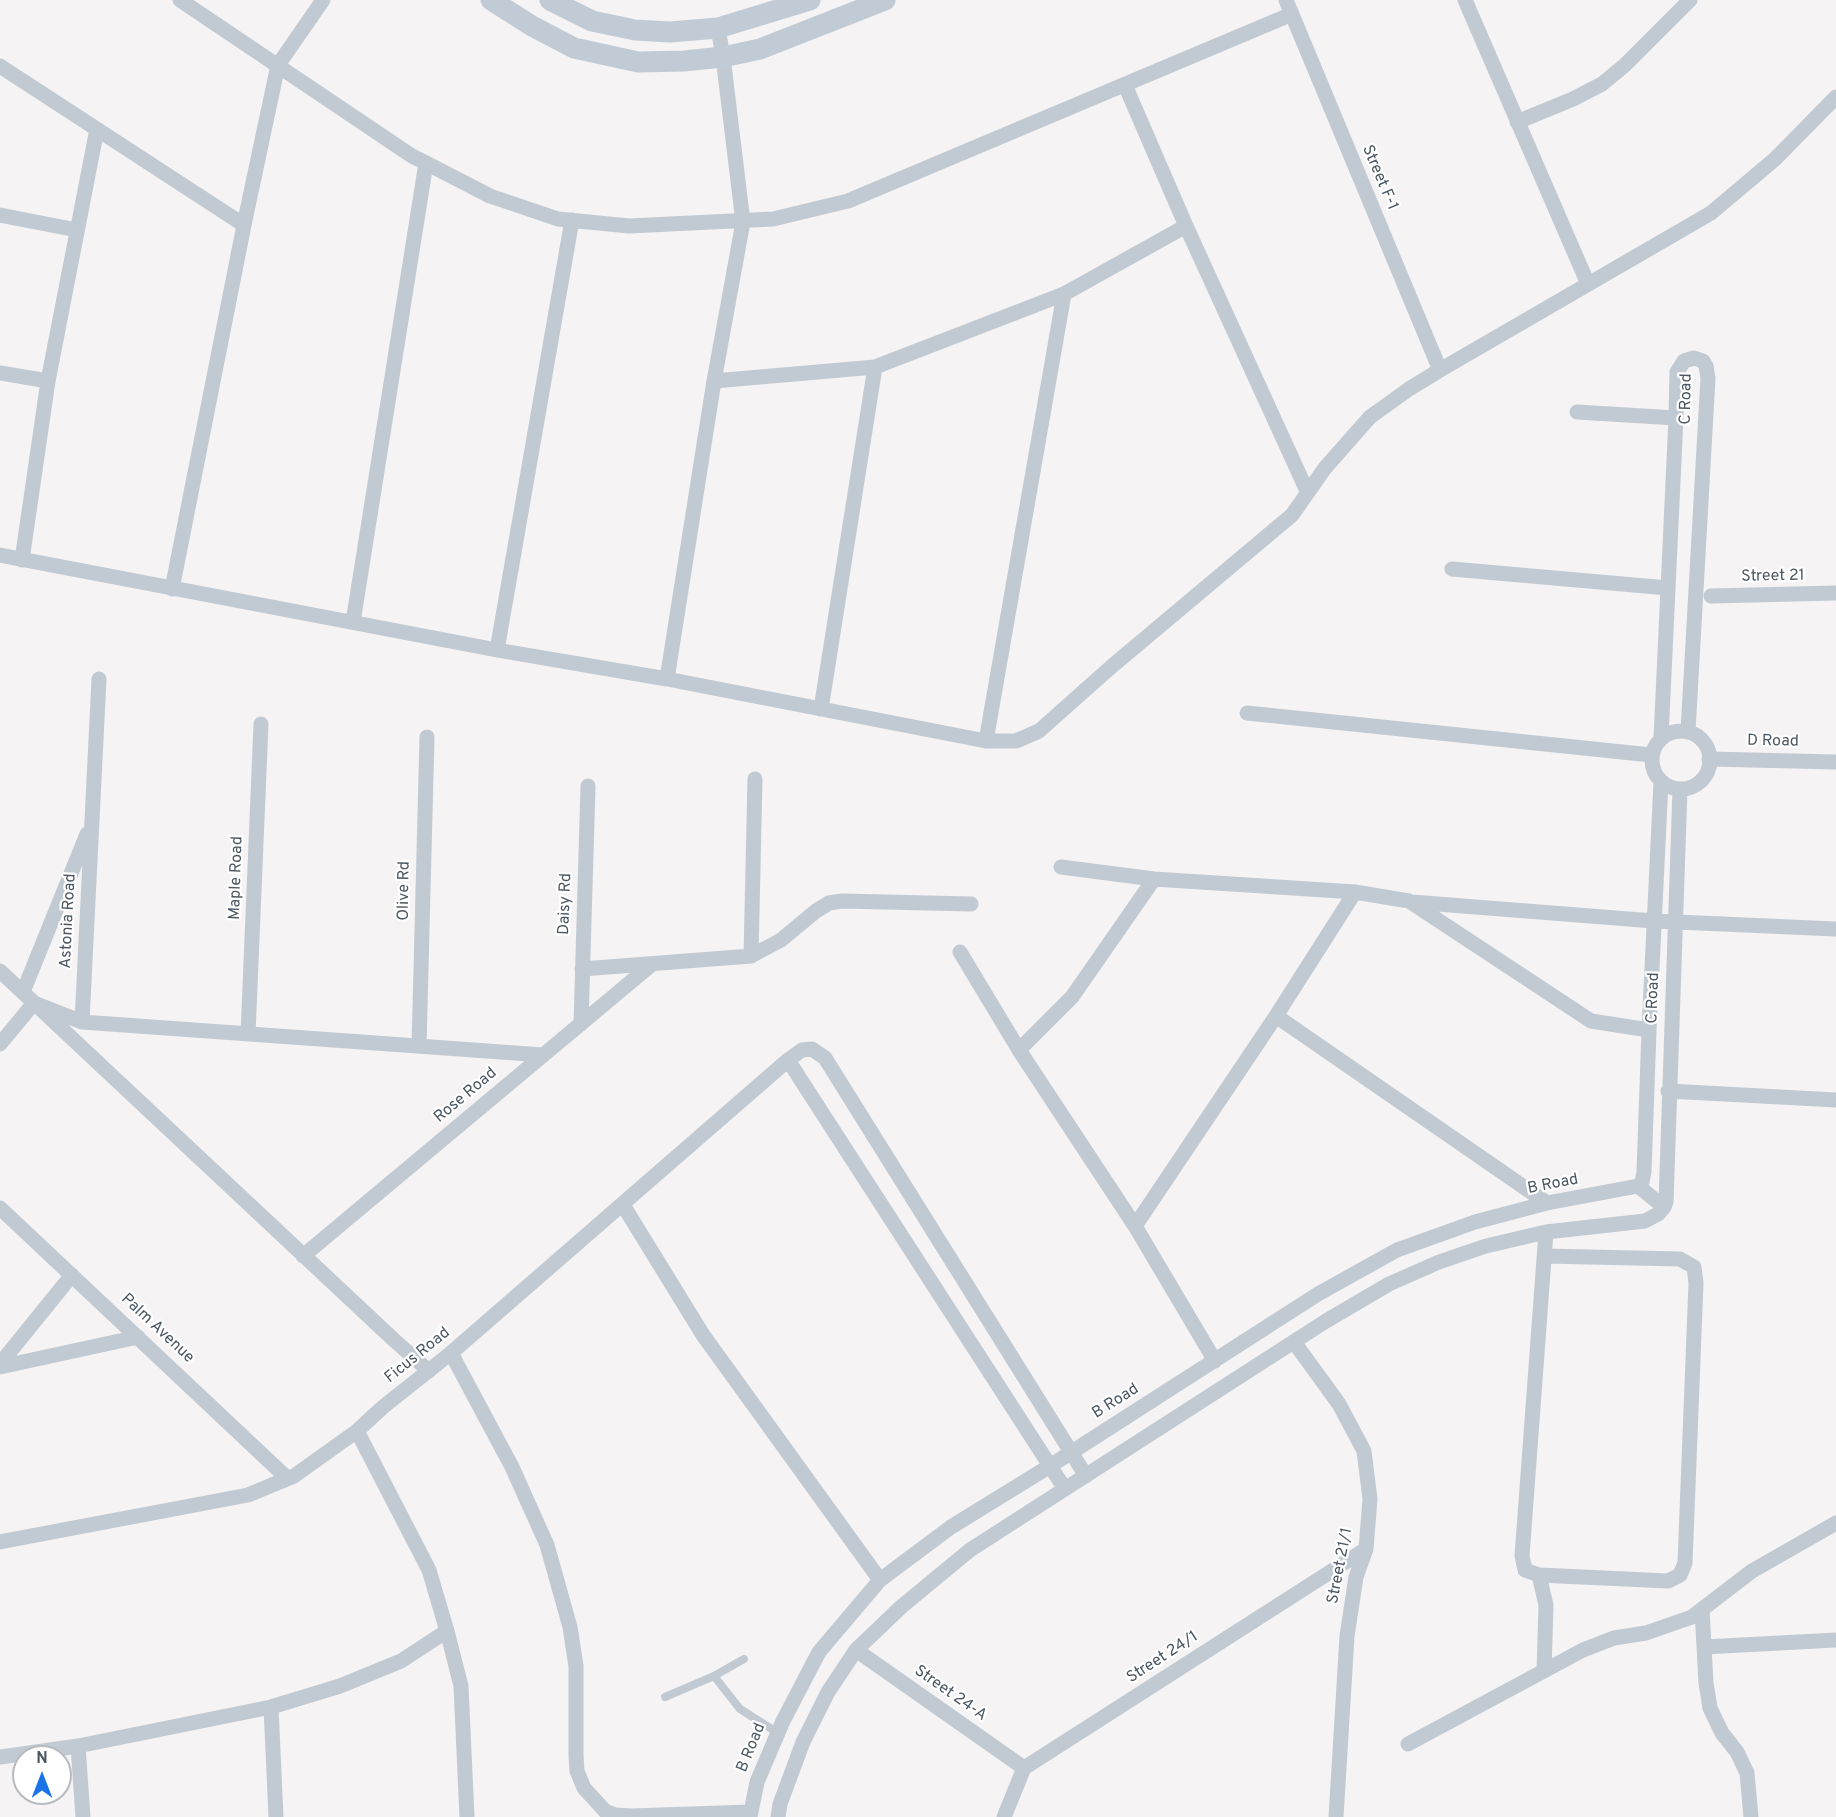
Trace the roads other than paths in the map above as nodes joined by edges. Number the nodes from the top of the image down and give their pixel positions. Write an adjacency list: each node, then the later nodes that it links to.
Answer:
1 (180, 0): 12 (street)
2 (323, 0): 12 (street)
3 (491, 0): 11 (street)
4 (550, 0): 10 (street)
5 (810, 0): 10 (street)
6 (885, 0): 11 (street)
7 (1465, 0): 16 (street)
8 (1690, 0): 16 (street)
9 (1289, 7): 14 (street); 28 (street, Street F-1)
10 (718, 28): 11 (street)
11 (723, 57): 21 (street)
12 (278, 65): 18 (street); 22 (street)
13 (0, 66): 17 (street)
14 (1125, 85): 21 (street); 23 (street)
15 (1836, 97): 25 (street)
16 (1517, 122): 25 (street)
17 (97, 129): 22 (street); 24 (street)
18 (426, 163): 20 (street); 42 (street)
19 (0, 215): 24 (street)
20 (572, 220): 21 (street); 43 (street)
21 (743, 222): 31 (street)
22 (244, 225): 39 (street)
23 (1186, 226): 26 (street); 34 (street)
24 (77, 230): 30 (street)
25 (1588, 284): 28 (street)
26 (1064, 294): 27 (street); 52 (street)
27 (875, 367): 31 (street); 46 (street)
28 (1440, 370): 34 (street)
29 (0, 373): 30 (street)
30 (48, 381): 36 (street)
31 (714, 381): 45 (street)
32 (1577, 412): 33 (street)
33 (1676, 418): 38 (street, C Road); 49 (street, C Road)
34 (1307, 491): 52 (street)
35 (0, 555): 36 (street)
36 (22, 560): 39 (street)
37 (1452, 568): 38 (street)
38 (1668, 588): 51 (street, C Road)
39 (172, 589): 42 (street)
40 (1836, 594): 41 (street, Street 21)
41 (1711, 596)
42 (353, 622): 43 (street)
43 (497, 650): 45 (street)
44 (99, 679): 60 (street, Astonia Road)
45 (667, 679): 46 (street)
46 (821, 709): 52 (street)
47 (1247, 713): 53 (street)
48 (261, 724): 79 (street, Maple Road)
49 (1688, 731): 51 (street); 54 (street)
50 (427, 737): 81 (street, Olive Rd)
51 (1660, 738): 53 (street)
52 (986, 741)
53 (1651, 755): 57 (street)
54 (1709, 759): 55 (street, D Road); 59 (street)
55 (1836, 762)
56 (755, 779): 70 (street)
57 (1661, 782): 59 (street); 66 (street, C Road)
58 (588, 786): 72 (street, Daisy Rd)
59 (1680, 789): 67 (street, C Road)
60 (92, 823): 74 (street, Astonia Road); 76 (street, Astonia Road)
61 (1061, 867): 62 (street)
62 (1154, 879): 63 (street); 82 (street)
63 (1354, 892): 64 (street); 75 (street)
64 (1409, 901): 66 (street); 78 (street)
65 (971, 904): 70 (street)
66 (1654, 921): 67 (street); 78 (street, C Road)
67 (1675, 922): 68 (street); 85 (street, C Road)
68 (1836, 929)
69 (960, 952): 82 (street)
70 (751, 956): 71 (street)
71 (651, 965): 72 (street); 77 (street, Rose Road)
72 (582, 969): 77 (street, Daisy Rd)
73 (0, 971): 74 (street)
74 (28, 998): 76 (street); 80 (street, Astonia Road); 94 (street)
75 (1276, 1016): 88 (street); 92 (street)
76 (82, 1022): 79 (street)
77 (581, 1024): 83 (street, Rose Road)
78 (1649, 1030): 87 (street, C Road)
79 (248, 1034): 81 (street)
80 (0, 1044)
81 (419, 1046): 83 (street)
82 (1019, 1050): 92 (street)
83 (543, 1055): 94 (street, Rose Road)
84 (788, 1060): 89 (street, Ficus Road); 104 (street); 105 (street)
85 (1668, 1091): 86 (street); 90 (street, C Road)
86 (1836, 1100)
87 (1638, 1186): 88 (street, B Road); 90 (street)
88 (1547, 1203): 100 (street, B Road)
89 (622, 1205): 99 (street, Ficus Road); 113 (street)
90 (1664, 1207): 93 (street)
91 (0, 1208): 96 (street, Palm Avenue)
92 (1135, 1226): 100 (street)
93 (1546, 1232): 95 (street); 98 (street)
94 (303, 1256): 102 (street)
95 (1545, 1256): 112 (street); 112 (street)
96 (72, 1275): 97 (street, Palm Avenue); 101 (street)
97 (138, 1337): 101 (street); 107 (street, Palm Avenue)
98 (1294, 1342): 106 (street); 111 (street, Street 21/1)
99 (451, 1353): 102 (street, Ficus Road); 129 (street)
100 (1215, 1362): 104 (street, B Road)
101 (0, 1365)
102 (429, 1371): 103 (street, Ficus Road)
103 (357, 1431): 107 (street, Ficus Road); 115 (street)
104 (1071, 1453): 105 (street, B Road); 106 (street)
105 (1050, 1466): 108 (street); 113 (street, B Road)
106 (1086, 1476): 108 (street)
107 (287, 1478): 110 (street, Ficus Road)
108 (1065, 1489): 118 (street)
109 (1836, 1523): 114 (street)
110 (0, 1542)
111 (1366, 1549): 128 (street, Street 24/1); 135 (street, Street 21/1)
112 (1539, 1575): 120 (street)
113 (880, 1580): 124 (street, B Road)
114 (1702, 1609): 117 (street); 120 (street)
115 (447, 1631): 123 (street); 132 (street)
116 (1836, 1640): 117 (street)
117 (1704, 1647): 136 (street)
118 (856, 1650): 128 (street, Street 24-A); 133 (street)
119 (744, 1659): 121 (lane)
120 (1544, 1671): 125 (street)
121 (714, 1676): 122 (lane); 124 (lane)
122 (665, 1697)
123 (271, 1707): 126 (street); 131 (street)
124 (777, 1733): 129 (street, B Road)
125 (1408, 1744)
126 (78, 1746): 127 (street); 130 (street)
127 (0, 1757)
128 (1024, 1768): 134 (street)
129 (750, 1814)
130 (83, 1817)
131 (276, 1817)
132 (467, 1817)
133 (778, 1817)
134 (1004, 1817)
135 (1336, 1817)
136 (1751, 1817)

